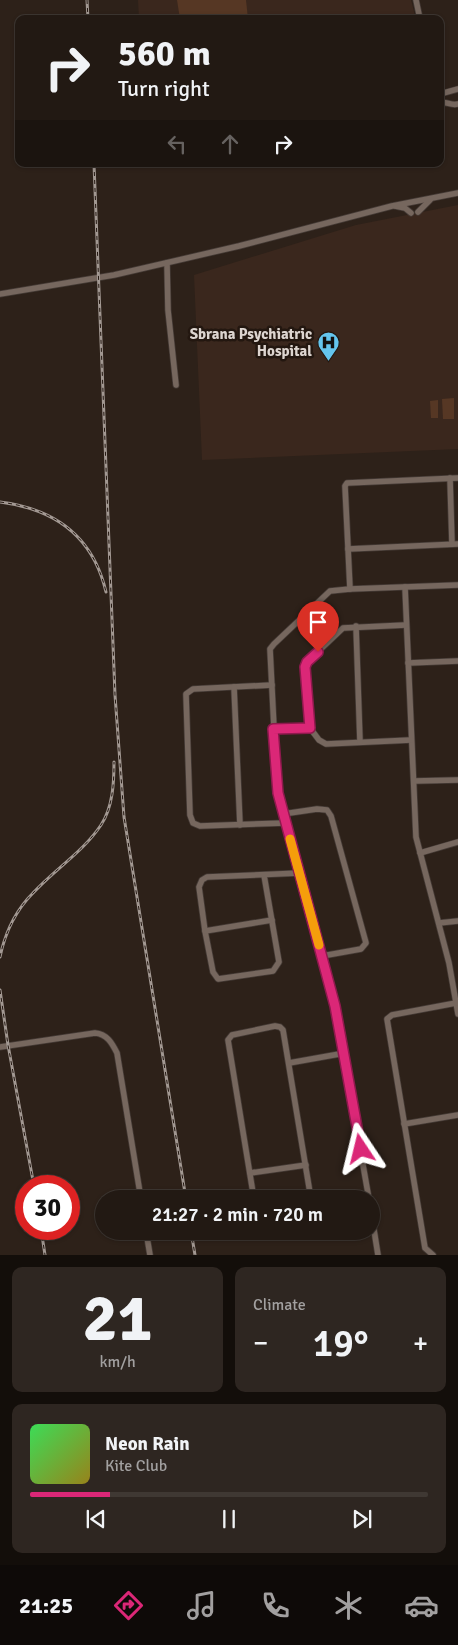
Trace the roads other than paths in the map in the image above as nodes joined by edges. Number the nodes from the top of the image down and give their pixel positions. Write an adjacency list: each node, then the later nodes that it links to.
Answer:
1 (416, 0): 2 (street)
2 (419, 15)
3 (458, 89): 4 (street)
4 (444, 93)
5 (444, 103): 6 (street)
6 (458, 104)
7 (458, 193): 8 (street)
8 (434, 197): 9 (street); 9 (street)
9 (392, 206): 10 (street)
10 (168, 263): 11 (street); 12 (street)
11 (0, 294)
12 (176, 384)
13 (450, 478): 14 (street); 15 (street); 16 (street)
14 (458, 478)
15 (455, 544): 16 (street)
16 (348, 549): 19 (street)
17 (458, 585): 18 (street)
18 (405, 587): 19 (street); 20 (street)
19 (350, 589): 24 (street)
20 (406, 625): 21 (street); 23 (street)
21 (356, 626): 26 (street); 29 (street)
22 (458, 661): 23 (street)
23 (408, 663): 28 (street)
24 (272, 685): 25 (street); 27 (street)
25 (234, 687): 34 (street); 34 (street)
26 (310, 728): 27 (street); 29 (street)
27 (273, 729): 32 (street)
28 (411, 740): 29 (street); 31 (street)
29 (360, 742)
30 (458, 780): 31 (street)
31 (414, 781): 36 (street)
32 (283, 814): 33 (street); 43 (street)
33 (286, 823): 34 (street); 37 (street)
34 (240, 826)
35 (458, 842): 36 (street)
36 (420, 853): 41 (street)
37 (300, 873): 38 (street); 43 (street)
38 (264, 875): 39 (street); 42 (street)
39 (272, 920): 42 (street); 42 (street)
40 (458, 921): 41 (street)
41 (439, 923): 44 (street)
42 (205, 931)
43 (322, 956): 47 (street)
44 (456, 1003): 45 (street); 50 (street)
45 (458, 1014)
46 (0, 1047): 53 (street)
47 (344, 1053): 48 (street); 56 (street)
48 (289, 1063): 51 (street); 52 (street)
49 (458, 1115): 50 (street)
50 (404, 1124): 61 (street)
51 (306, 1165): 52 (street); 55 (street)
52 (250, 1173): 54 (street)
53 (140, 1190)
54 (253, 1190)
55 (310, 1190)
56 (367, 1190)
57 (148, 1240): 59 (street)
58 (376, 1240): 60 (street)
59 (150, 1255)
60 (378, 1255)
61 (433, 1255)

